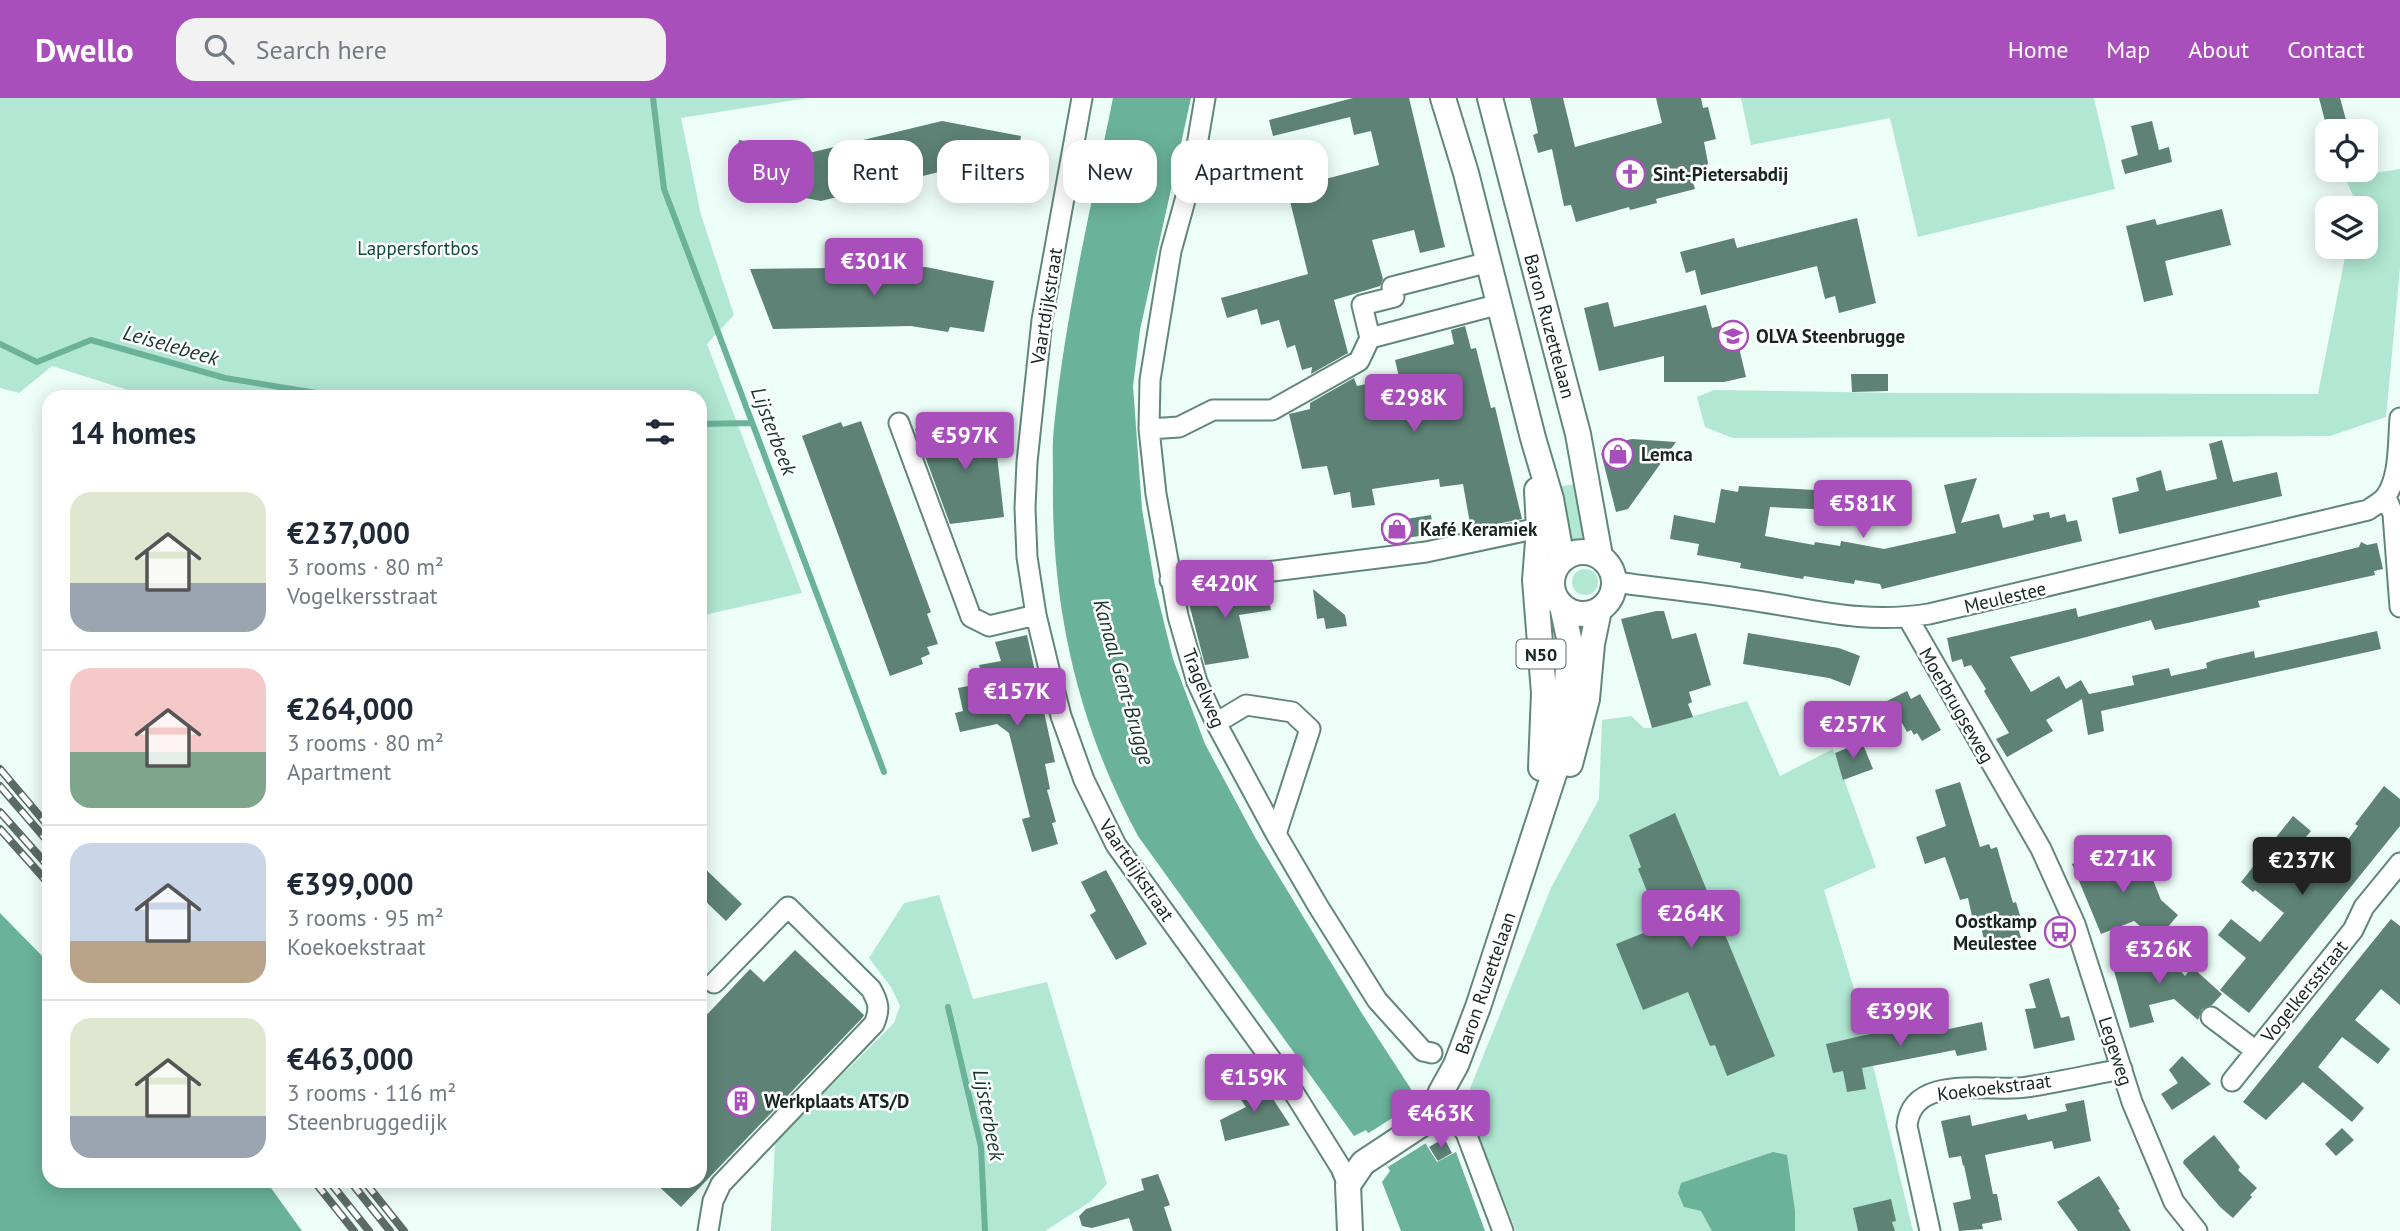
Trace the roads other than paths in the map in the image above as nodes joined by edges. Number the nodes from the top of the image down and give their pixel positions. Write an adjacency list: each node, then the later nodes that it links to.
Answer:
1 (1082, 98): 23 (street, Vaartdijkstraat)
2 (1205, 98): 12 (street, Tragelweg)
3 (1443, 98): 6 (main road, Baron Ruzettelaan / N50)
4 (1461, 98): 6 (main road, Baron Ruzettelaan / N50)
5 (1490, 98): 16 (main road, Baron Ruzettelaan)
6 (1466, 173): 7 (main road, Baron Ruzettelaan / N50)
7 (1489, 262): 8 (main road, Baron Ruzettelaan / N50); 9 (street)
8 (1500, 304): 9 (street); 13 (main road, Baron Ruzettelaan / N50)
9 (1370, 338): 12 (street)
10 (898, 423): 23 (street)
11 (2399, 428): 14 (street)
12 (1149, 429): 18 (street, Tragelweg)
13 (1533, 438): 17 (main road, Baron Ruzettelaan / N50); 29 (main road, Baron Ruzettelaan / N50)
14 (2386, 497): 21 (street); 24 (street, Meulestee)
15 (1528, 530): 18 (street)
16 (1600, 556): 17 (main road); 19 (main road)
17 (1562, 560): 20 (main road, N50)
18 (1170, 580): 25 (street, Tragelweg)
19 (1615, 582): 22 (main road, N50); 24 (street, Meulestee)
20 (1562, 606): 22 (main road, N50); 29 (main road, Baron Ruzettelaan / N50)
21 (2400, 607)
22 (1599, 610): 29 (main road, Baron Ruzettelaan / N50)
23 (1036, 615): 37 (street, Vaartdijkstraat)
24 (1908, 618): 26 (street, Moerbrugseweg)
25 (1216, 723): 27 (street, Tragelweg); 27 (street)
26 (2007, 792): 34 (street, Legeweg)
27 (1276, 834): 33 (street, Tragelweg)
28 (2400, 863): 32 (street, Vogelkersstraat)
29 (1524, 869): 36 (main road, Baron Ruzettelaan / N50)
30 (715, 983): 38 (street)
31 (2211, 1017): 32 (street, Vogelkersstraat)
32 (2256, 1051): 35 (street, Vogelkersstraat)
33 (1432, 1053)
34 (2122, 1069): 41 (street, Koekoekstraat); 42 (street, Legeweg)
35 (2232, 1081)
36 (1443, 1088): 37 (main road, Baron Ruzettelaan / N50); 40 (street)
37 (1348, 1185): 39 (main road)
38 (708, 1231)
39 (1350, 1231)
40 (1503, 1231)
41 (1930, 1231)
42 (2197, 1231)

